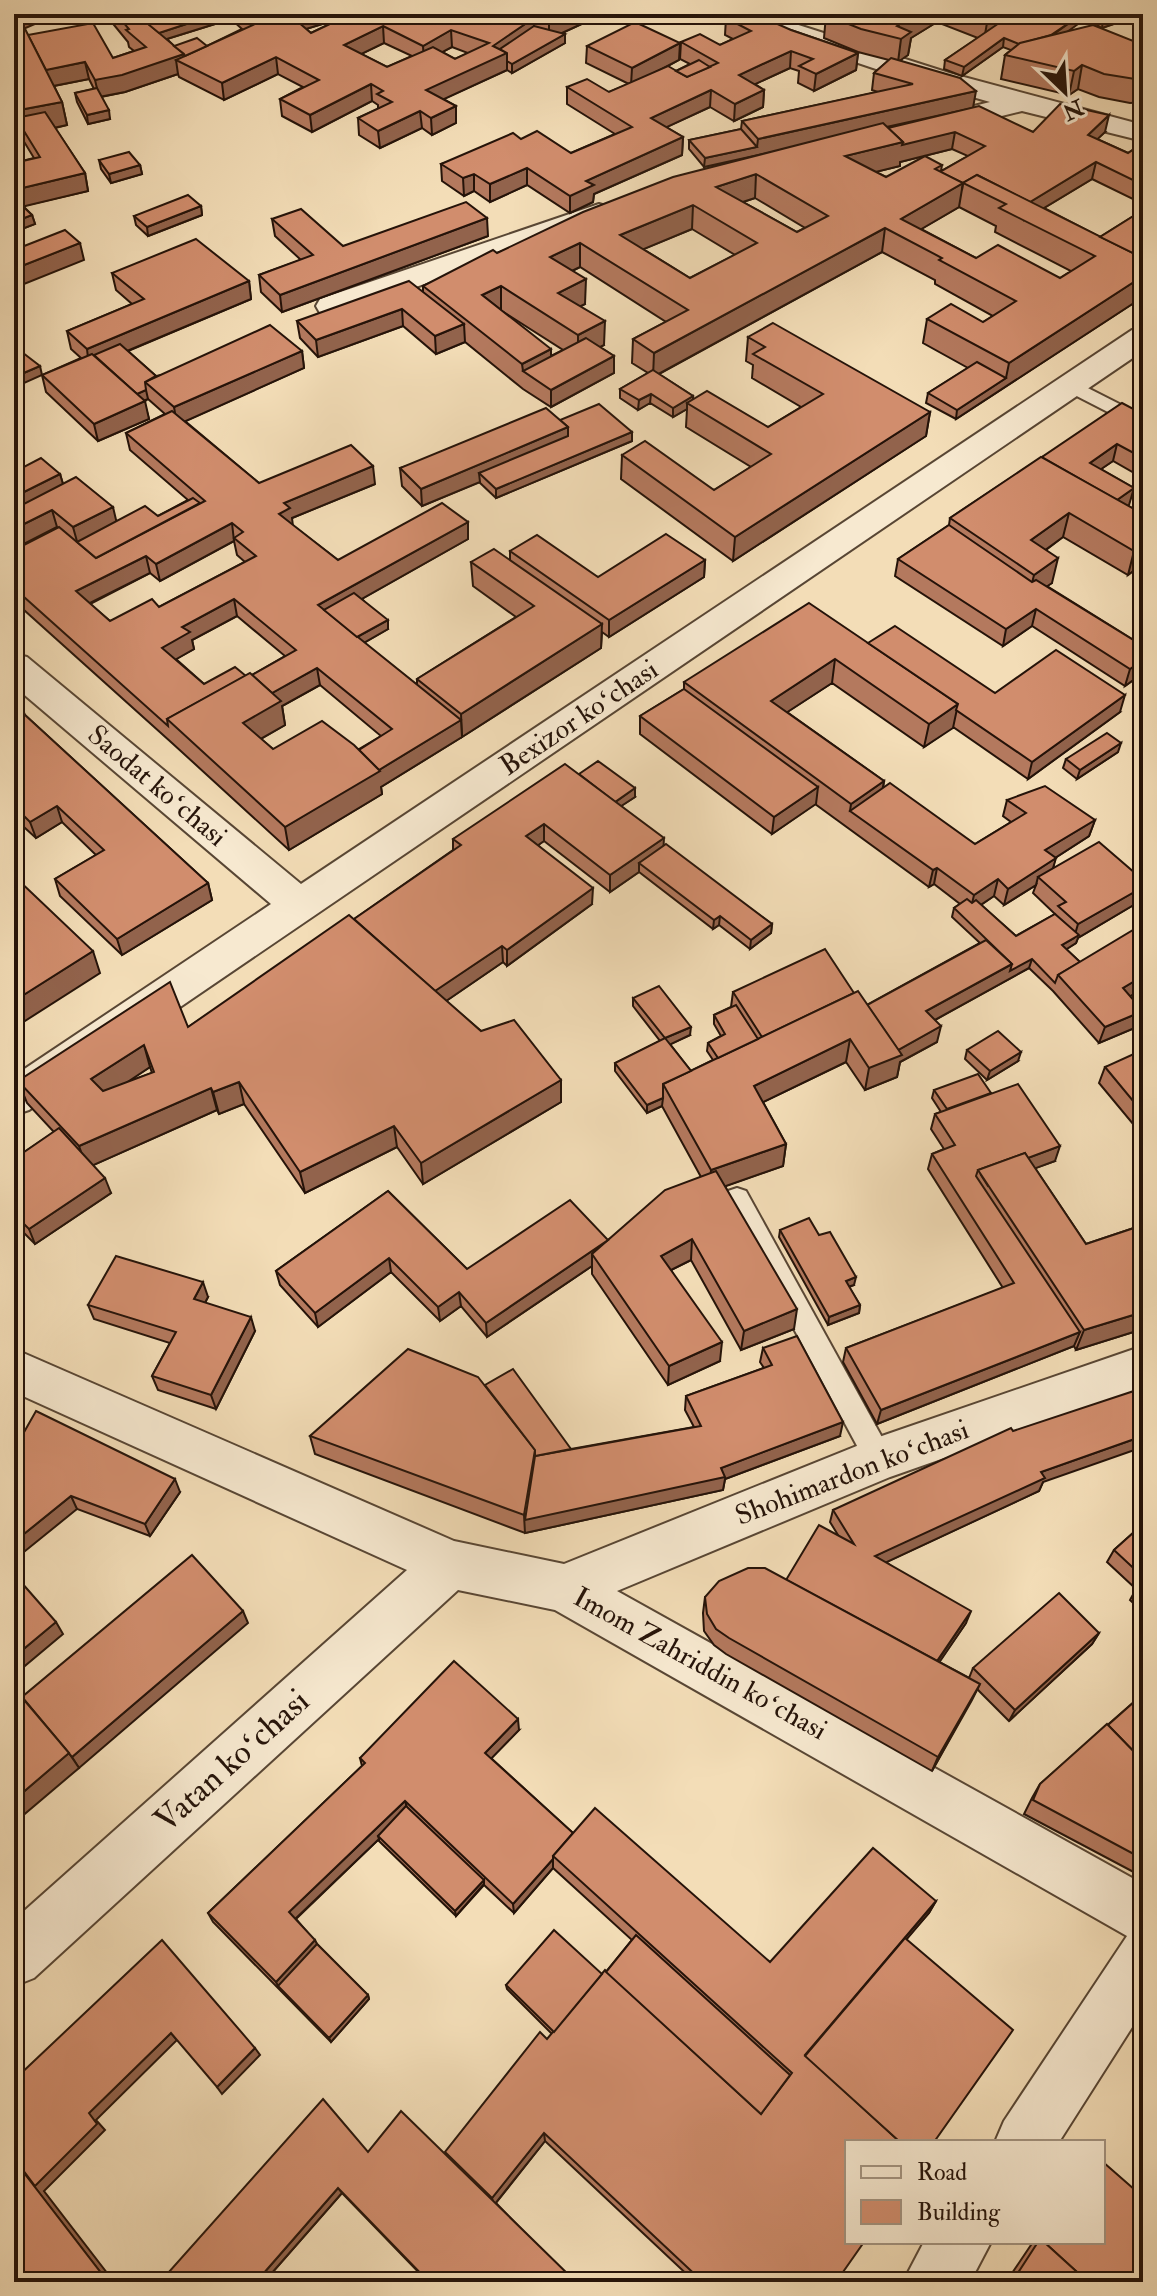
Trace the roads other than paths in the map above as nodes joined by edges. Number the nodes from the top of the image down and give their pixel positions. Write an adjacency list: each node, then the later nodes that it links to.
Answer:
1 (739, 14): 2 (street)
2 (1019, 103): 3 (street); 4 (street)
3 (904, 131)
4 (1143, 133)
5 (628, 204): 6 (street)
6 (331, 306)
7 (1143, 337): 8 (street, Bexizor koʻchasi)
8 (1070, 385): 9 (lane); 11 (street, Bexizor koʻchasi)
9 (1143, 424)
10 (14, 666): 11 (street, Saodat koʻchasi)
11 (300, 906): 12 (street, Bexizor koʻchasi)
12 (14, 1098)
13 (737, 1199): 16 (lane)
14 (1143, 1367): 16 (street, Shohimardon koʻchasi)
15 (14, 1370): 17 (street, Imom Zahriddin koʻchasi)
16 (879, 1459): 18 (street, Shohimardon koʻchasi)
17 (450, 1564): 18 (street, Imom Zahriddin koʻchasi); 20 (street, Vatan koʻchasi)
18 (564, 1588): 19 (street, Imom Zahriddin koʻchasi)
19 (1143, 1915)
20 (14, 1958)
21 (1143, 1958): 22 (street)
22 (1026, 2140)
23 (959, 2244): 24 (street)
24 (934, 2282)

